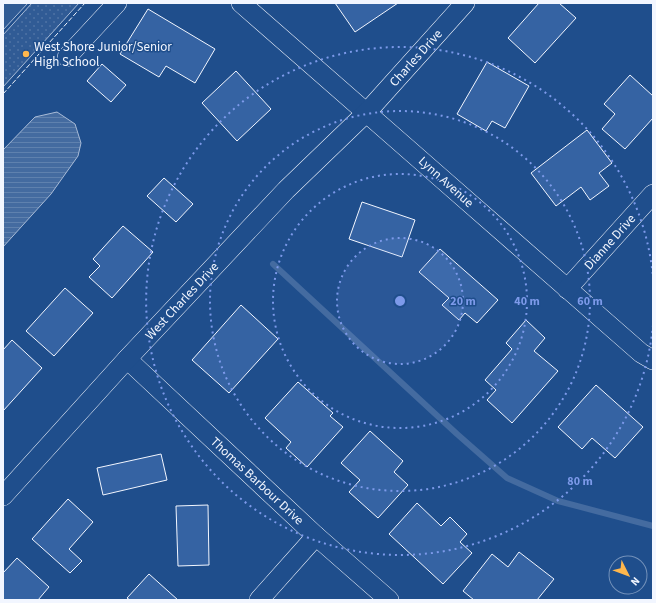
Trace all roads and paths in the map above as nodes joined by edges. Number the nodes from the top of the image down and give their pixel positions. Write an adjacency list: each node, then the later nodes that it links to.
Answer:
1 (117, 3): 4 (street)
2 (241, 3): 5 (street, Lynn Avenue)
3 (465, 3): 5 (street, Charles Drive)
4 (67, 57)
5 (367, 112): 7 (street, Lynn Avenue); 8 (street, West Charles Drive)
6 (653, 194): 7 (street, Dianne Drive)
7 (567, 289): 9 (street, Lynn Avenue)
8 (127, 359): 10 (street, West Charles Drive); 11 (street, Thomas Barbour Drive)
9 (653, 360)
10 (3, 496)
11 (316, 536): 12 (street); 13 (street, Thomas Barbour Drive)
12 (259, 600)
13 (389, 600)

